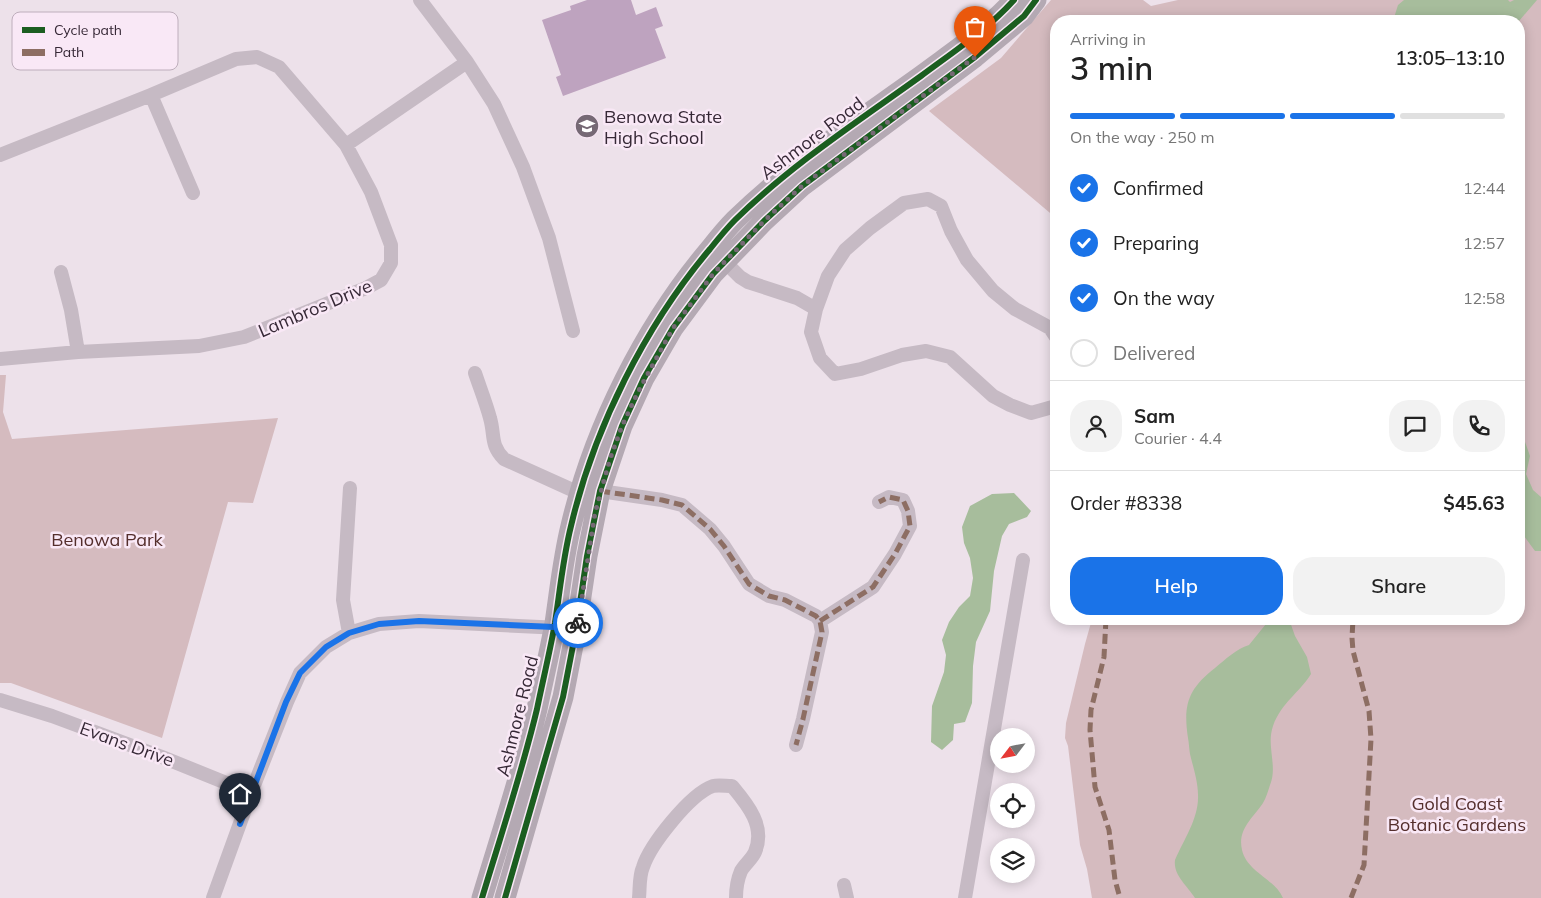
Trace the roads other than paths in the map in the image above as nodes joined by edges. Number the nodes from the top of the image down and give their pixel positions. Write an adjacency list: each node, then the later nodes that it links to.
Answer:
1 (420, 0): 4 (street)
2 (1014, 0): 20 (main road, Ashmore Road)
3 (1036, 0): 9 (main road, Ashmore Road)
4 (467, 62): 6 (street); 13 (street)
5 (152, 95): 6 (street, Lambros Drive); 7 (street, Lambros Drive); 8 (street)
6 (346, 146): 14 (street, Lambros Drive)
7 (0, 154)
8 (193, 193)
9 (725, 262): 11 (street); 19 (main road, Ashmore Road)
10 (61, 272): 14 (street)
11 (816, 308): 12 (street); 17 (street)
12 (1050, 328)
13 (572, 331)
14 (78, 352): 15 (street, Lambros Drive)
15 (0, 359)
16 (475, 373): 20 (street)
17 (1050, 408)
18 (350, 488): 26 (street)
19 (600, 491): 23 (street); 25 (main road, Ashmore Road)
20 (579, 493): 24 (main road, Ashmore Road)
21 (879, 502): 23 (street)
22 (1023, 560): 35 (street)
23 (820, 621): 28 (street)
24 (554, 627): 25 (street); 26 (street); 31 (main road, Ashmore Road)
25 (576, 630): 32 (main road, Ashmore Road)
26 (349, 633): 29 (street)
27 (0, 700): 29 (street, Evans Drive)
28 (796, 745)
29 (251, 793): 30 (street)
30 (213, 898)
31 (482, 898)
32 (505, 898)
33 (638, 898): 34 (street)
34 (736, 898)
35 (965, 898)

